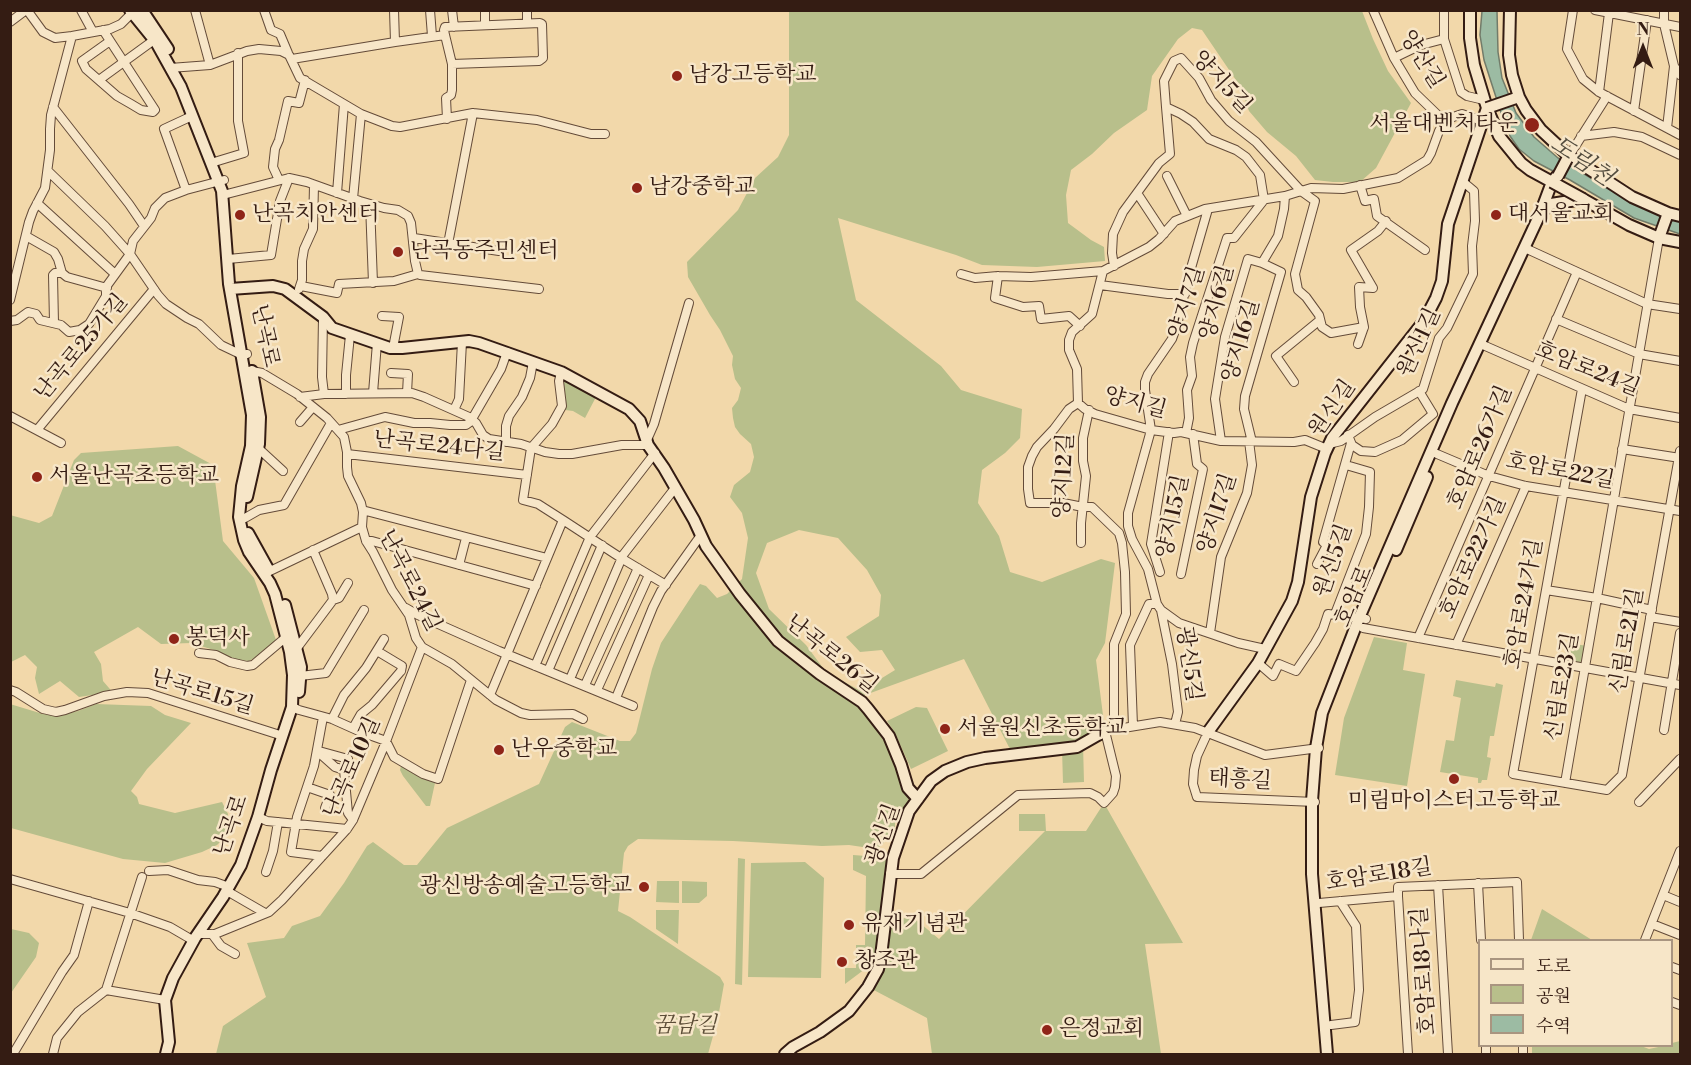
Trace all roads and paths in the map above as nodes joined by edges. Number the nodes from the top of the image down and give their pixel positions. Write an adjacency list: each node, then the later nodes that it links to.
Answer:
1 (26, 10): 20 (street); 29 (street)
2 (81, 10): 27 (street)
3 (195, 10): 40 (street)
4 (264, 10): 36 (street)
5 (394, 10): 34 (street)
6 (430, 10): 30 (street)
7 (452, 10): 24 (street)
8 (485, 10): 23 (street)
9 (527, 10): 21 (street)
10 (1373, 10): 37 (street, 양산길)
11 (1444, 10): 31 (street)
12 (1470, 10): 49 (main road)
13 (1510, 10): 47 (main road, bridge)
14 (1573, 10): 46 (street)
15 (1595, 10): 18 (street)
16 (1664, 10): 22 (street)
17 (139, 12): 26 (street); 32 (main road, 난곡로); 42 (main road, 난곡로)
18 (1609, 13): 19 (street); 46 (street)
19 (1647, 20): 22 (street); 52 (street)
20 (10, 22)
21 (527, 23): 23 (street); 39 (street)
22 (1664, 24): 25 (street); 41 (street)
23 (485, 25): 24 (street)
24 (454, 27): 28 (street)
25 (1680, 27)
26 (103, 30): 27 (street); 33 (street)
27 (93, 32): 29 (street)
28 (445, 35): 30 (street); 39 (street)
29 (72, 36): 50 (street)
30 (432, 36): 34 (street)
31 (1444, 39): 37 (street); 49 (street)
32 (154, 40): 38 (street); 42 (main road, 난곡로)
33 (110, 41): 38 (street); 44 (street)
34 (395, 42): 36 (street)
35 (238, 53): 36 (street); 40 (street); 65 (street)
36 (290, 56): 45 (street)
37 (1394, 58): 58 (street, 양산길)
38 (124, 62): 44 (street); 44 (street)
39 (452, 64): 56 (street)
40 (210, 65): 42 (street)
41 (1674, 66): 43 (street); 59 (street)
42 (174, 68): 55 (main road, 난곡로); 65 (main road, 난곡로)
43 (1680, 75)
44 (99, 80)
45 (305, 80): 48 (street); 70 (street)
46 (1603, 94): 52 (street); 62 (street)
47 (1519, 97): 49 (main road, bridge); 64 (main road, bridge)
48 (344, 104): 54 (street); 78 (street)
49 (1486, 104): 57 (main road, 원신길); 67 (main road)
50 (53, 107): 66 (street); 93 (street)
51 (1166, 107): 77 (street, 양지5길); 79 (street); 84 (street, 양지5길)
52 (1634, 111): 59 (street)
53 (473, 113): 56 (street); 60 (street); 99 (street)
54 (361, 114): 56 (street); 82 (street)
55 (192, 116): 65 (main road, 난곡로); 76 (street)
56 (447, 119)
57 (1482, 121): 58 (street); 73 (main road, 원신길)
58 (1445, 122): 75 (street)
59 (1667, 128): 61 (street)
60 (605, 134)
61 (1680, 135)
62 (1581, 136): 63 (street); 64 (street)
63 (1680, 155)
64 (1568, 158): 71 (main road, bridge); 89 (main road)
65 (214, 162): 72 (main road, 난곡로)
66 (48, 171): 85 (street); 103 (street)
67 (1538, 174): 71 (main road); 87 (main road)
68 (1167, 176): 91 (street)
69 (289, 178): 70 (street); 74 (street); 104 (street)
70 (279, 180): 80 (street)
71 (1555, 180): 83 (main road, bridge); 87 (main road)
72 (221, 181): 76 (street); 80 (main road, 난곡로)
73 (1462, 181): 151 (street, 원신1길); 178 (main road, 원신길)
74 (314, 185): 78 (street); 120 (street)
75 (1360, 185): 77 (street); 92 (street)
76 (186, 190): 93 (street)
77 (1301, 191): 81 (street); 129 (street)
78 (337, 193): 82 (street)
79 (1137, 193): 94 (street); 106 (street)
80 (226, 194): 104 (main road, 난곡로)
81 (1285, 196): 84 (street); 105 (street, 양지6길)
82 (353, 198): 86 (street)
83 (1583, 199): 87 (main road); 97 (main road)
84 (1264, 200): 88 (street); 171 (street, 양지7길)
85 (37, 203): 95 (street); 110 (street)
86 (370, 204): 96 (street); 114 (street)
87 (1544, 208): 100 (main road, 호암로); 227 (main road)
88 (1208, 209): 91 (street); 121 (street)
89 (1667, 214): 90 (main road); 97 (main road)
90 (1680, 215)
91 (1187, 216): 94 (street)
92 (1386, 222): 101 (street); 133 (street)
93 (144, 226): 103 (street)
94 (1164, 234): 106 (street)
95 (26, 236): 109 (street); 122 (street)
96 (414, 238): 99 (street); 111 (street)
97 (1659, 238): 98 (main road); 124 (street, 신림로23길)
98 (1680, 242)
99 (448, 244): 102 (street)
100 (1527, 249): 108 (street); 138 (main road, 호암로)
101 (1425, 250)
102 (499, 251)
103 (130, 254): 110 (street); 118 (street)
104 (230, 258): 117 (main road, 난곡로)
105 (1262, 263): 173 (street, 양지6길); 175 (street, 양지16길)
106 (1114, 266): 107 (street)
107 (1103, 271): 113 (street); 115 (street, 양지길)
108 (1577, 272): 124 (street); 128 (street, 호암로26가길)
109 (62, 273): 116 (street); 131 (street)
110 (115, 274): 116 (street)
111 (418, 274): 114 (street); 119 (street)
112 (961, 274): 113 (street)
113 (998, 276): 132 (street)
114 (373, 283): 120 (street)
115 (1100, 285): 121 (street); 132 (street, 양지길)
116 (107, 288): 131 (street)
117 (232, 288): 120 (main road, 난곡로26길); 141 (main road, 난곡로)
118 (154, 289): 141 (street); 167 (street, 난곡로25가길)
119 (539, 289)
120 (298, 291): 127 (main road, 난곡로26길)
121 (1185, 294): 169 (street)
122 (10, 300)
123 (689, 303): 177 (street)
124 (1647, 304): 125 (street); 142 (street, 신림로23길)
125 (1680, 309)
126 (382, 316): 139 (street)
127 (323, 317): 134 (main road, 난곡로26길); 154 (street)
128 (1556, 319): 142 (street); 145 (street, 호암로26가길)
129 (1320, 320): 133 (street); 149 (street)
130 (10, 321): 131 (street)
131 (54, 322)
132 (1080, 326): 157 (street, 양지길)
133 (1364, 327): 137 (street)
134 (350, 335): 136 (main road, 난곡로26길); 155 (street)
135 (462, 342): 139 (main road, 난곡로26길); 140 (main road, 난곡로26길); 160 (street)
136 (377, 343): 139 (main road, 난곡로26길); 152 (street)
137 (1358, 344)
138 (1483, 345): 145 (street, 호암로24길); 183 (main road, 호암로)
139 (393, 348)
140 (507, 352): 144 (main road, 난곡로26길); 164 (street)
141 (245, 354): 146 (main road, 난곡로)
142 (1639, 354): 143 (street); 159 (street, 신림로23길)
143 (1680, 361)
144 (533, 362): 147 (main road, 난곡로26길); 174 (street)
145 (1534, 368): 150 (street, 호암로24길); 188 (street, 호암로26가길)
146 (249, 371): 156 (street, 난곡로24길); 179 (main road, 난곡로); 231 (main road, 난곡로)
147 (561, 372): 177 (main road, 난곡로26길); 180 (street)
148 (391, 373): 153 (street)
149 (1294, 382)
150 (1582, 389): 159 (street, 호암로24길); 191 (street, 호암로24가길)
151 (1419, 392): 172 (street, 원신1길); 172 (street)
152 (373, 393): 153 (street); 155 (street)
153 (407, 393): 160 (street)
154 (324, 394): 155 (street); 156 (street)
155 (346, 394)
156 (300, 397): 158 (street, 난곡로24길)
157 (1078, 403): 161 (street, 양지길); 193 (street)
158 (312, 407): 165 (street); 166 (street, 난곡로24길)
159 (1629, 409): 163 (street, 호암로24길); 181 (street, 신림로23길)
160 (454, 410): 164 (street)
161 (1089, 410): 169 (street, 양지길); 193 (street, 양지12길)
162 (10, 416): 167 (street)
163 (1680, 418)
164 (472, 419): 168 (street); 174 (street)
165 (300, 422)
166 (331, 423): 168 (street, 난곡로24길); 197 (street)
167 (37, 430): 176 (street)
168 (338, 430): 182 (street, 난곡로24길)
169 (1151, 430): 170 (street, 양지길); 222 (street, 광신5길)
170 (1169, 432): 171 (street, 양지길); 213 (street)
171 (1189, 434): 173 (street, 양지길); 214 (street, 양지15길)
172 (1350, 439): 178 (street, 원신1길); 185 (street)
173 (1221, 441): 175 (street, 양지길)
174 (506, 442): 180 (street)
175 (1250, 442): 178 (street, 양지길); 229 (street, 양지17길)
176 (61, 443)
177 (650, 446): 180 (street); 190 (main road, 난곡로26길); 201 (street)
178 (1328, 446): 237 (main road, 원신길)
179 (258, 448): 186 (street); 197 (main road, 난곡로)
180 (531, 448): 187 (street)
181 (1622, 449): 184 (street); 192 (street, 신림로23길)
182 (347, 454): 187 (street, 난곡로24다길); 196 (street, 난곡로24길)
183 (1437, 454): 188 (street, 호암로22길); 227 (main road, 호암로)
184 (1680, 456): 194 (street, 신림로21길)
185 (1346, 465): 209 (street); 225 (street, 원신5길)
186 (283, 471)
187 (527, 475): 198 (street)
188 (1489, 476): 189 (street, 호암로22길); 232 (street, 호암로26가길)
189 (1526, 486): 191 (street, 호암로22길); 234 (street, 호암로22가길)
190 (675, 488): 200 (main road, 난곡로26길); 208 (street)
191 (1564, 492): 192 (street, 호암로22길); 219 (street, 호암로24가길)
192 (1613, 500): 194 (street, 호암로22길); 220 (street, 신림로23길)
193 (1083, 507): 204 (street, 양지12길); 266 (street)
194 (1670, 509): 195 (street, 호암로22길); 226 (street, 신림로21길)
195 (1680, 511)
196 (363, 512): 199 (street, 난곡로24길); 202 (street)
197 (245, 518): 212 (main road, 난곡로)
198 (563, 519): 201 (street); 207 (street)
199 (362, 527): 203 (street, 난곡로24길); 206 (street)
200 (700, 535): 217 (street); 277 (main road, 난곡로26길)
201 (590, 537): 205 (street); 243 (street)
202 (466, 538): 207 (street); 210 (street)
203 (366, 541): 210 (street); 223 (street, 난곡로24길)
204 (1081, 543)
205 (602, 545): 208 (street); 246 (street)
206 (313, 550): 212 (street); 221 (street)
207 (547, 558): 218 (street)
208 (621, 558): 211 (street); 250 (street)
209 (1317, 564)
210 (459, 565): 218 (street)
211 (638, 568): 215 (street); 254 (street)
212 (270, 571): 236 (main road, 난곡로)
213 (1160, 572)
214 (1180, 574)
215 (649, 575): 217 (street); 256 (street)
216 (348, 583): 221 (street)
217 (666, 585): 258 (street)
218 (536, 586): 240 (street)
219 (1546, 590): 220 (street); 241 (street, 호암로24가길)
220 (1597, 598): 226 (street); 244 (street, 신림로23길)
221 (333, 600): 236 (street)
222 (1159, 607): 229 (street); 263 (street, 광신5길); 264 (street)
223 (404, 608): 235 (street, 난곡로24길); 240 (street)
224 (364, 610): 247 (street)
225 (1335, 614): 227 (street); 242 (street)
226 (1651, 614): 228 (street); 249 (street, 신림로21길)
227 (1363, 622): 232 (street); 271 (main road, 호암로)
228 (1680, 622)
229 (1209, 633): 237 (street)
230 (1680, 633): 252 (street)
231 (285, 638): 239 (street); 260 (main road, 난곡로)
232 (1418, 638): 234 (street)
233 (384, 639): 238 (street)
234 (1456, 645): 241 (street)
235 (422, 647): 248 (street, 난곡로10길); 251 (street, 난곡로24길)
236 (297, 648): 247 (main road, 난곡로)
237 (1265, 649): 242 (main road, 원신길)
238 (377, 651): 245 (street); 261 (street)
239 (199, 652)
240 (507, 654): 243 (street); 257 (street)
241 (1534, 658): 244 (street); 275 (street, 호암로24가길)
242 (1258, 663): 268 (main road, 원신길)
243 (535, 666): 246 (street)
244 (1585, 667): 249 (street); 275 (street, 신림로23길)
245 (401, 671): 248 (street); 265 (street)
246 (548, 671): 250 (street)
247 (300, 676): 260 (main road, 난곡로)
248 (411, 677): 270 (street, 난곡로10길)
249 (1639, 677): 252 (street); 275 (street, 신림로21길)
250 (570, 679): 254 (street)
251 (471, 680): 257 (street, 난곡로24길); 270 (street)
252 (1672, 683): 253 (street); 267 (street)
253 (1680, 685)
254 (585, 686): 256 (street)
255 (10, 690): 269 (street, 난곡로15길)
256 (597, 690): 258 (street)
257 (490, 695): 262 (street, 난곡로24길)
258 (616, 698): 259 (street)
259 (633, 706)
260 (294, 708): 261 (street); 269 (main road, 난곡로); 281 (main road, 난곡로)
261 (328, 718): 265 (street); 272 (street)
262 (583, 719)
263 (1175, 724): 264 (street, 광신길); 268 (street, 광신길)
264 (1134, 726): 266 (street, 광신길)
265 (353, 728): 270 (street)
266 (1110, 730): 277 (main road, 광신길); 291 (street)
267 (1664, 730)
268 (1208, 732): 271 (street, 광신길); 278 (street, 태흥길)
269 (283, 736): 281 (main road, 난곡로)
270 (386, 741): 282 (street, 난곡로10길)
271 (1319, 748): 278 (main road, 호암로)
272 (317, 751): 273 (street); 276 (street); 282 (street)
273 (348, 759)
274 (1680, 759): 279 (street)
275 (1565, 783)
276 (307, 787): 280 (street); 284 (street)
277 (918, 799): 291 (main road, 광신길)
278 (1314, 802): 302 (main road, 호암로); 320 (main road)
279 (1639, 802)
280 (325, 808)
281 (260, 818): 283 (street); 296 (main road, 난곡로)
282 (353, 820): 285 (street, 난곡로10길)
283 (278, 822): 284 (street); 290 (street)
284 (296, 823): 285 (street); 287 (street)
285 (346, 829): 287 (street, 난곡로10길)
286 (1680, 851): 288 (street)
287 (322, 856): 304 (street, 난곡로10길)
288 (1678, 866): 298 (street)
289 (149, 871): 296 (street, 난곡로)
290 (266, 872)
291 (890, 874): 319 (main road, 광신길)
292 (142, 877): 303 (street)
293 (10, 879): 299 (street)
294 (1478, 884): 295 (street, 호암로18길); 308 (street); 309 (street, 호암로18길)
295 (1438, 885): 297 (street, 호암로18길); 323 (street, 호암로18나길)
296 (229, 890): 304 (street, 난곡로); 306 (main road, 난곡로)
297 (1398, 896): 300 (street, 호암로18길); 322 (street)
298 (1663, 896): 301 (street); 305 (street)
299 (89, 901): 303 (street); 315 (street)
300 (1340, 901): 302 (street, 호암로18길); 314 (street)
301 (1680, 902)
302 (1319, 903): 314 (main road, 호암로)
303 (130, 913): 306 (street); 312 (street)
304 (265, 913): 306 (street, 난곡로10길)
305 (1652, 924): 307 (street); 310 (street)
306 (202, 935): 311 (street); 313 (main road, 난곡로); 318 (main road, 난곡로)
307 (1680, 935)
308 (1481, 939)
309 (1519, 939)
310 (1645, 939)
311 (235, 954)
312 (106, 990): 313 (street); 316 (street)
313 (165, 1000): 317 (main road, 난곡로)
314 (1331, 1025): 321 (main road, 호암로)
315 (13, 1054)
316 (52, 1054)
317 (166, 1054)
318 (173, 1054)
319 (785, 1054)
320 (1327, 1054)
321 (1334, 1054)
322 (1408, 1054)
323 (1448, 1054)

